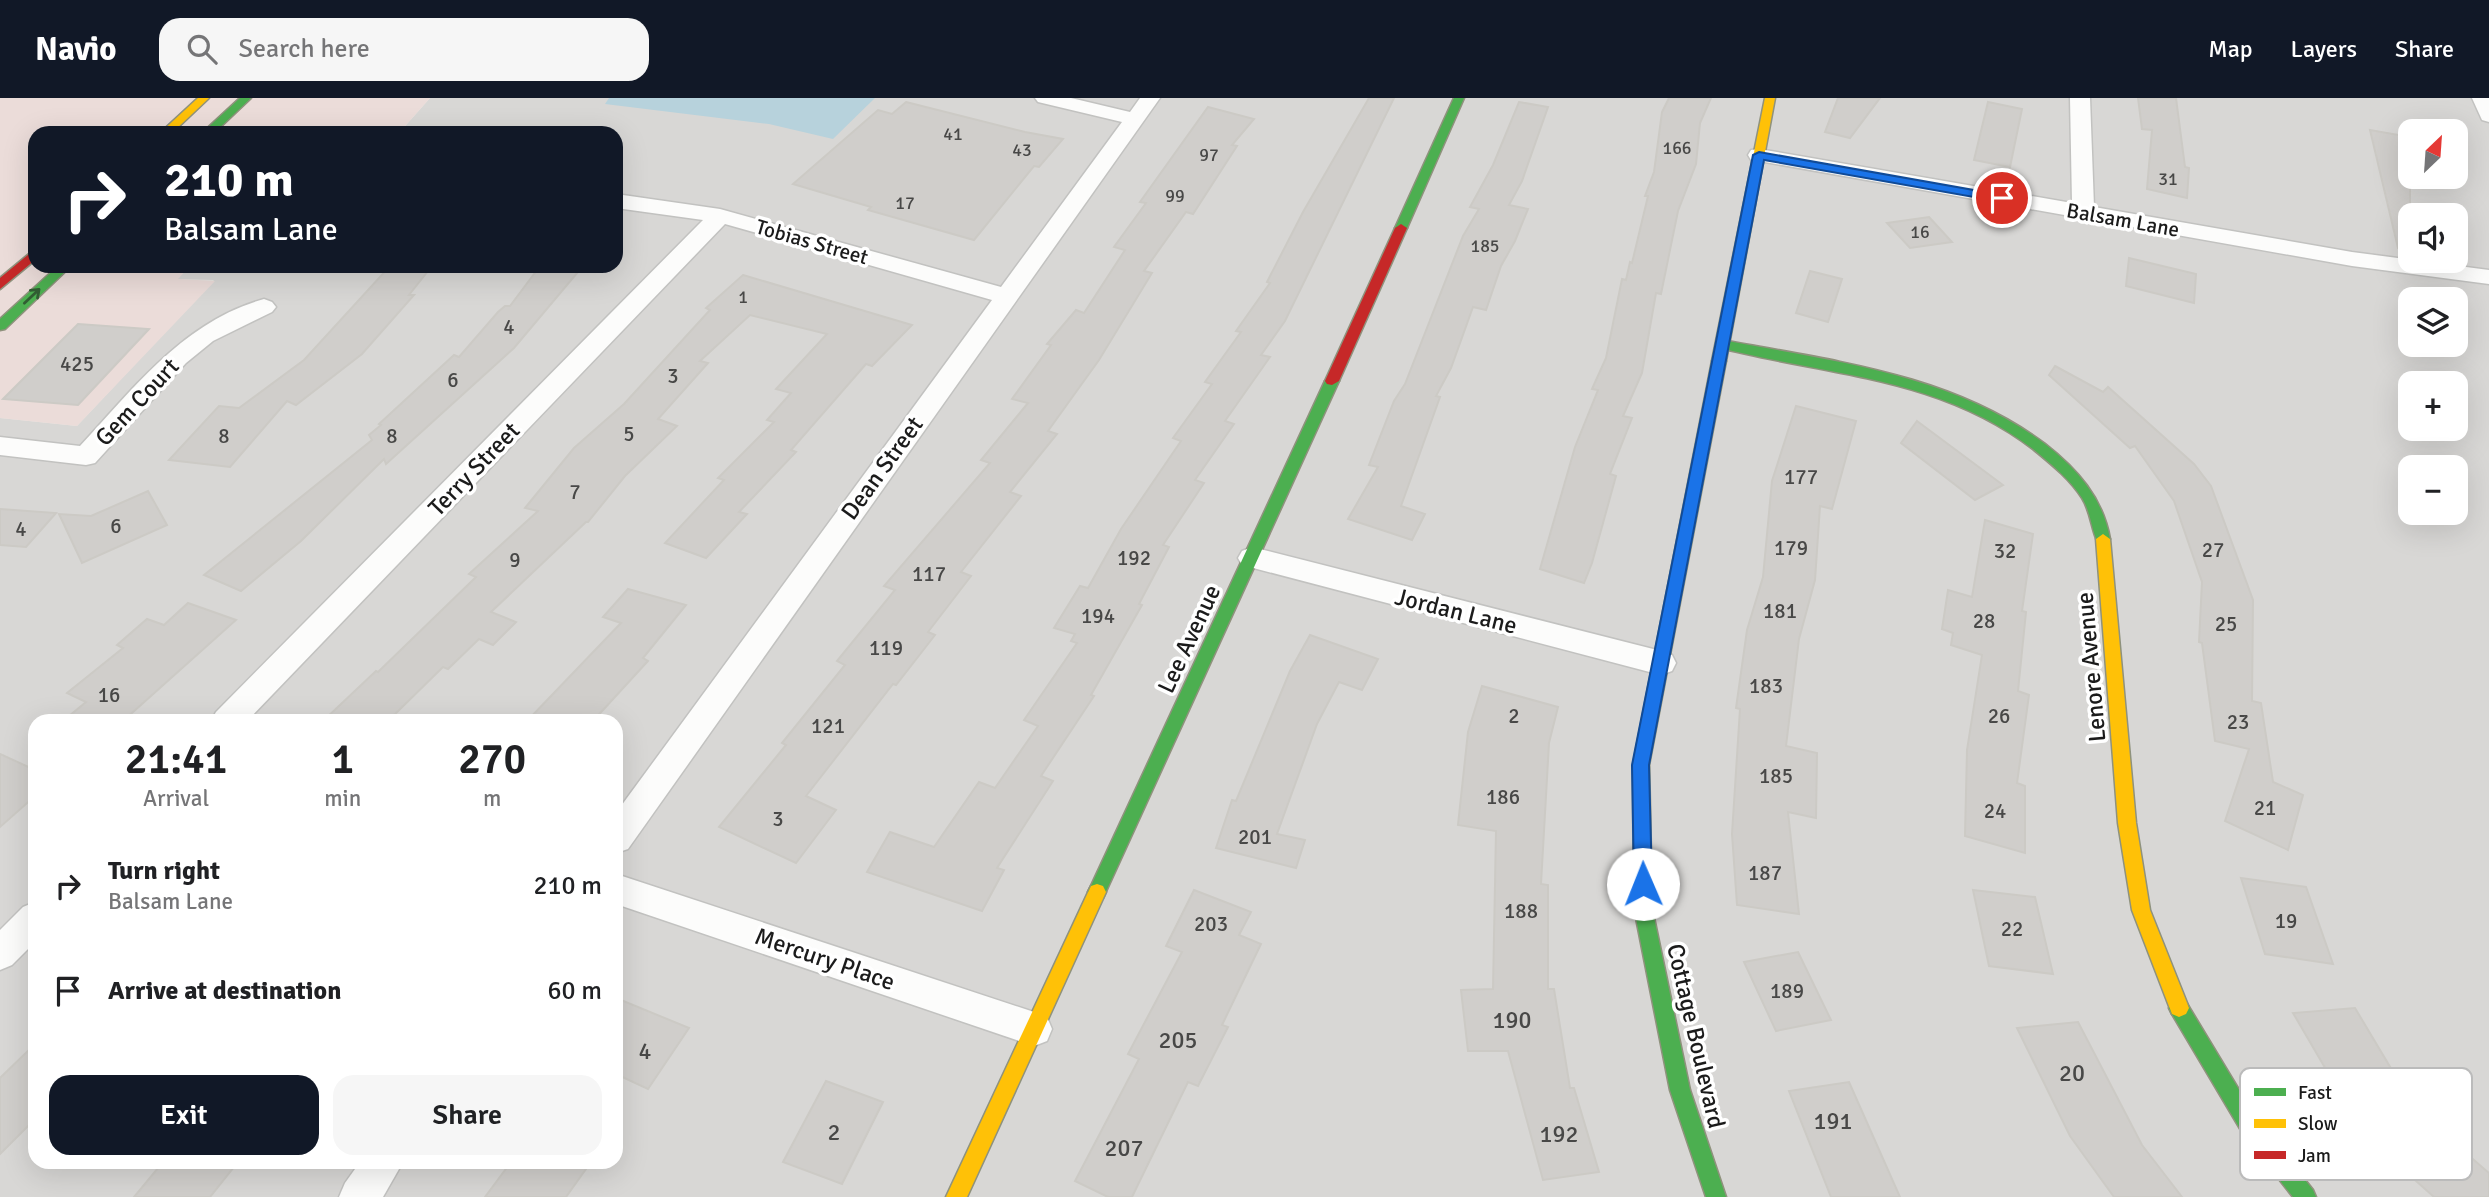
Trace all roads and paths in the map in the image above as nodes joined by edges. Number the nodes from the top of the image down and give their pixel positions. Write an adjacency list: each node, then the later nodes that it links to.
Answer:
1 (204, 98): 8 (street)
2 (246, 98): 9 (street)
3 (1045, 98): 7 (street)
4 (1459, 98): 23 (street, Lee Avenue)
5 (1770, 98): 10 (street, Cottage Boulevard)
6 (2080, 98): 12 (street)
7 (1142, 108): 18 (street, Dean Street)
8 (174, 126)
9 (216, 126)
10 (1759, 155): 12 (street, Balsam Lane); 21 (street, Cottage Boulevard)
11 (623, 202): 13 (street, Tobias Street)
12 (2083, 212): 16 (street, Balsam Lane)
13 (720, 216): 18 (street, Tobias Street); 25 (street, Terry Street)
14 (28, 259): 17 (street)
15 (57, 273): 20 (street, one-way to 15)
16 (2489, 277)
17 (0, 285)
18 (1005, 296): 26 (street, Dean Street)
19 (264, 307): 22 (street, Gem Court)
20 (0, 326)
21 (1722, 344): 24 (street, Cottage Boulevard); 31 (street, Lenore Avenue)
22 (0, 446)
23 (1252, 558): 24 (street, Jordan Lane); 30 (street, Lee Avenue)
24 (1661, 663): 36 (street, Cottage Boulevard)
25 (234, 714)
26 (623, 829)
27 (623, 891): 30 (street, Mercury Place)
28 (28, 925): 29 (street)
29 (0, 954)
30 (1034, 1029): 35 (street, Lee Avenue)
31 (2240, 1110)
32 (379, 1169): 34 (street)
33 (2293, 1180): 37 (street, Lenore Avenue)
34 (359, 1197)
35 (956, 1197)
36 (1716, 1197)
37 (2306, 1197)

